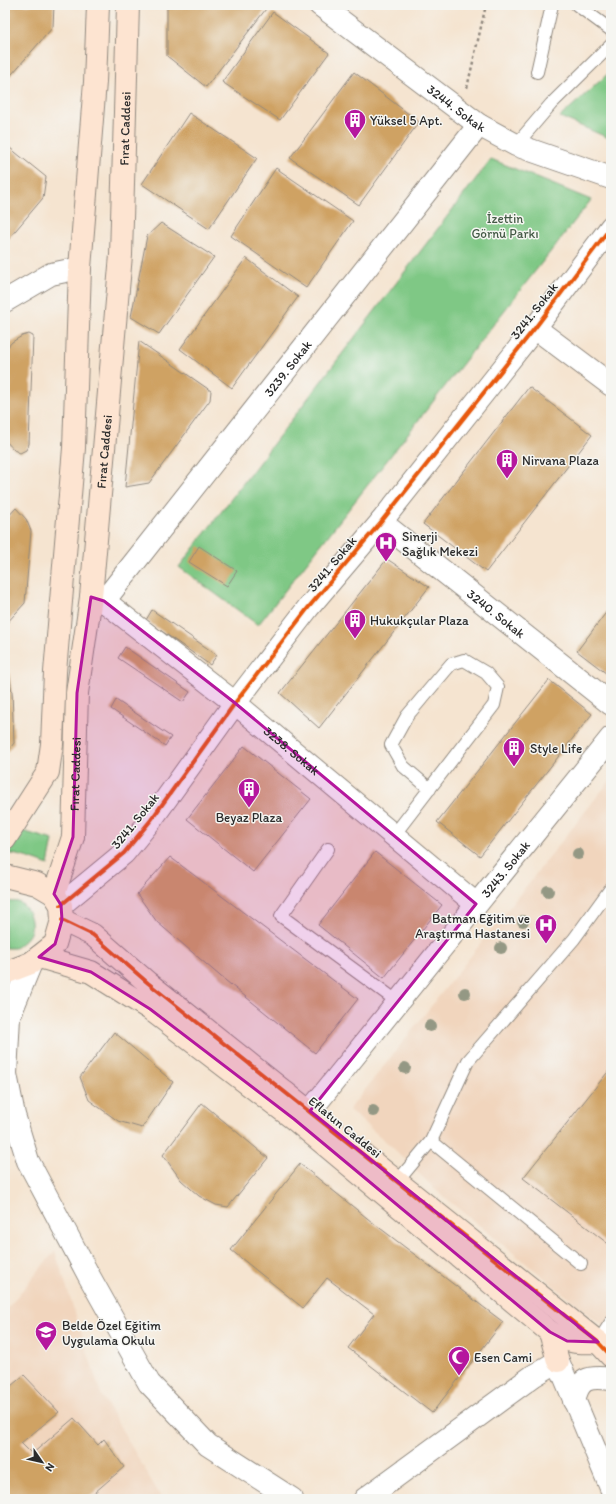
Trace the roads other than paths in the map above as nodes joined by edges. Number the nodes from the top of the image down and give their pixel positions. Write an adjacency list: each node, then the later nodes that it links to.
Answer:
1 (98, 5): 13 (main road)
2 (128, 5): 18 (main road, Fırat Caddesi)
3 (320, 5): 9 (street, 3244. Sokak)
4 (552, 5): 8 (lane)
5 (577, 5): 6 (lane)
6 (611, 30)
7 (611, 45): 10 (lane)
8 (537, 72)
9 (479, 125): 10 (street, 3244. Sokak); 18 (street, 3239. Sokak)
10 (516, 145): 11 (street, 3244. Sokak)
11 (611, 178)
12 (611, 227): 15 (street, 3241. Sokak)
13 (80, 268): 14 (street); 24 (main road)
14 (5, 301)
15 (535, 328): 16 (street); 17 (street, 3241. Sokak)
16 (611, 385)
17 (381, 522): 19 (street, 3241. Sokak); 20 (street, 3240. Sokak)
18 (98, 599): 19 (street, 3238. Sokak); 29 (main road, Fırat Caddesi)
19 (235, 703): 23 (street, 3238. Sokak); 29 (street, 3241. Sokak)
20 (611, 704)
21 (610, 743): 28 (street, 3243. Sokak)
22 (430, 789): 22 (lane); 23 (lane)
23 (394, 835): 28 (street, 3238. Sokak)
24 (5, 839)
25 (328, 849): 32 (lane)
26 (5, 876): 29 (main road, Eflatun Caddesi)
27 (611, 888): 34 (lane)
28 (476, 904): 32 (street, 3243. Sokak)
29 (59, 907): 30 (main road, Fırat Caddesi); 33 (main road, Eflatun Caddesi)
30 (35, 960): 31 (main road, Fırat Caddesi); 38 (main road, Eflatun Caddesi); 44 (street)
31 (5, 973)
32 (398, 1002): 33 (street, 3243. Sokak)
33 (310, 1111): 35 (main road, Eflatun Caddesi)
34 (431, 1141): 35 (lane); 36 (lane)
35 (397, 1182): 39 (main road, Eflatun Caddesi)
36 (581, 1264)
37 (611, 1322): 39 (lane)
38 (550, 1332): 39 (main road, Eflatun Caddesi); 40 (main road)
39 (604, 1349)
40 (558, 1361): 42 (street); 45 (street)
41 (611, 1379): 42 (street)
42 (574, 1401): 43 (street)
43 (611, 1488)
44 (292, 1499)
45 (365, 1499)

